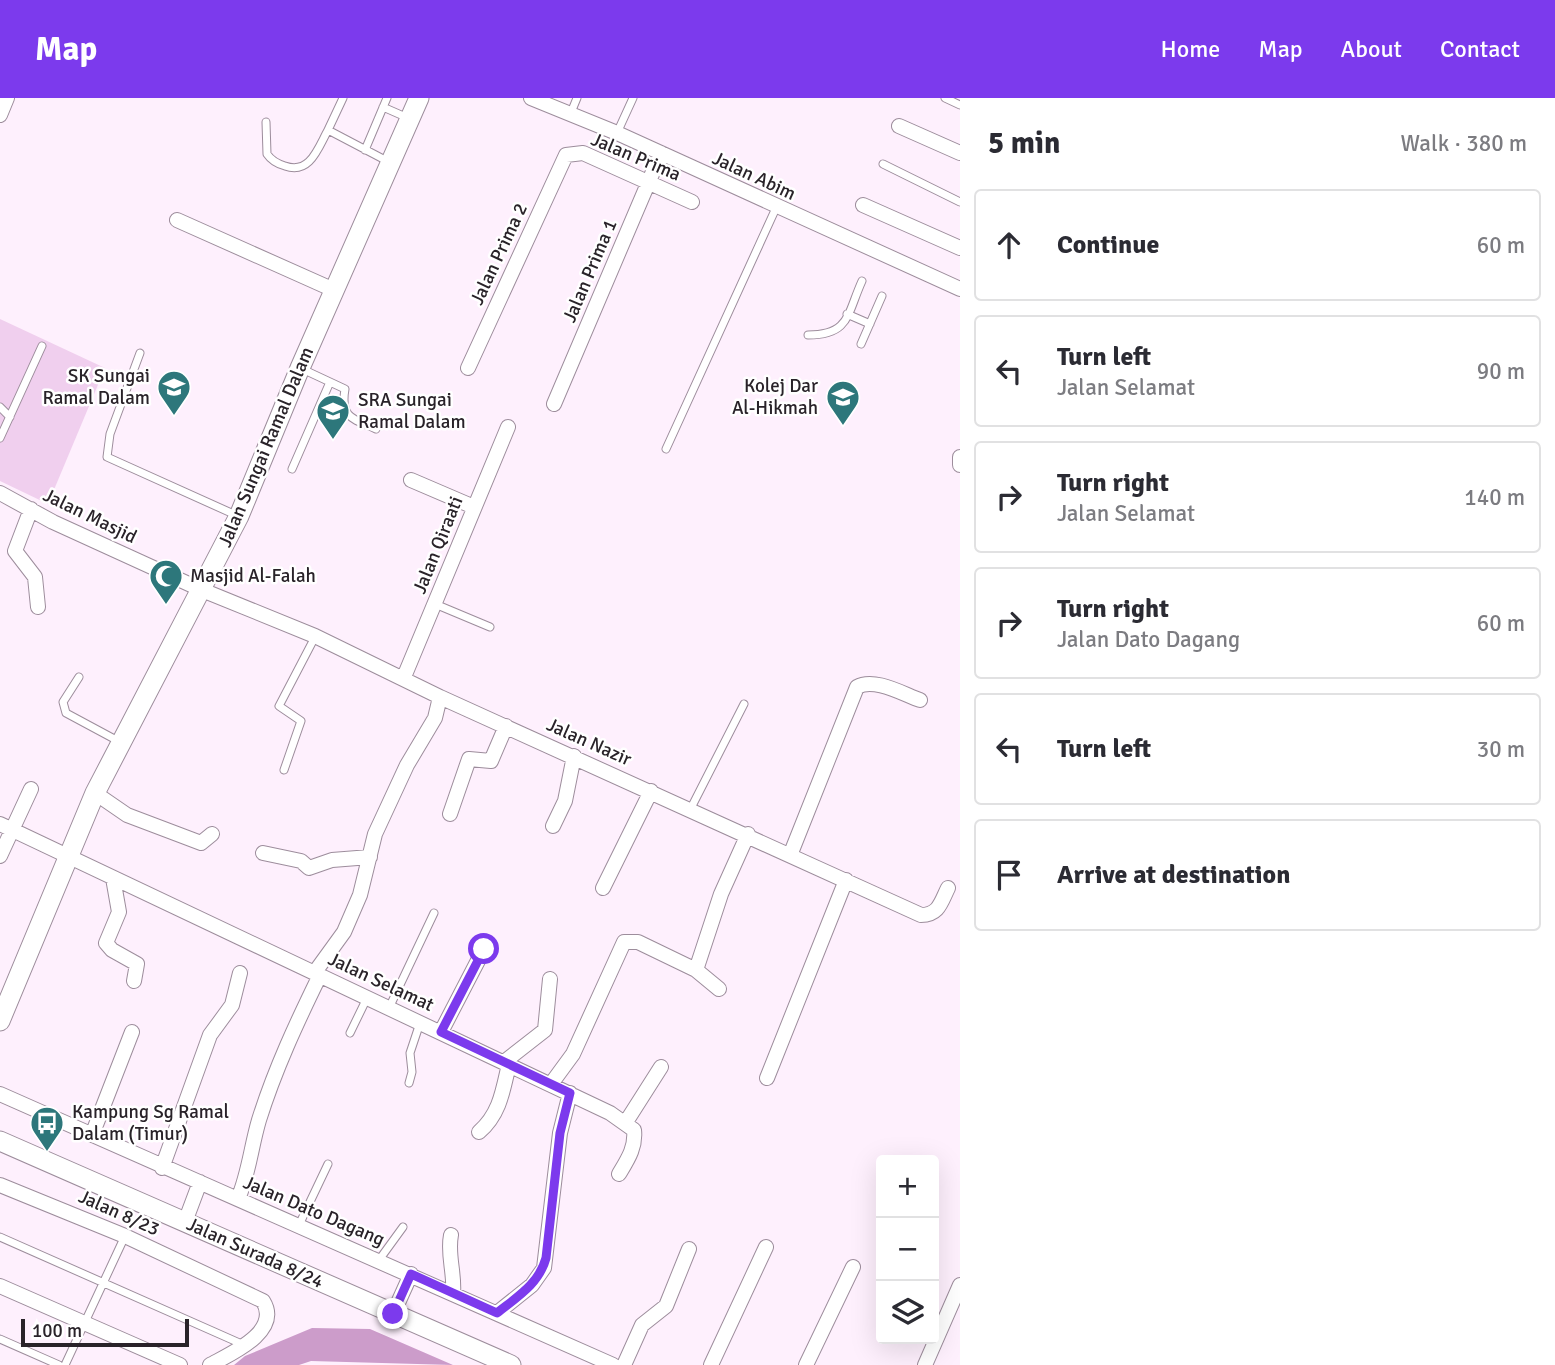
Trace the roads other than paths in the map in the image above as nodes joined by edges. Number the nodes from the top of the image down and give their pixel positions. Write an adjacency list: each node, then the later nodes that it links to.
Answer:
1 (7, 98): 11 (street)
2 (344, 98): 16 (lane)
3 (387, 98): 10 (lane)
4 (531, 98): 12 (street, Jalan Abim)
5 (577, 98): 12 (lane)
6 (633, 98): 17 (lane)
7 (945, 98): 9 (lane)
8 (417, 99): 13 (street, Jalan Sungai Ramal Dalam)
9 (960, 105)
10 (383, 107): 13 (lane); 18 (lane)
11 (0, 115)
12 (570, 115): 17 (street, Jalan Abim)
13 (410, 118): 22 (street, Jalan Sungai Ramal Dalam)
14 (266, 122): 16 (lane)
15 (899, 126): 20 (street)
16 (328, 130): 18 (lane)
17 (617, 133): 19 (street, Jalan Abim)
18 (365, 150): 22 (lane)
19 (661, 153): 24 (street, Jalan Prima 1); 28 (street, Jalan Abim)
20 (960, 153)
21 (566, 155): 24 (street, Jalan Prima); 42 (street, Jalan Prima 2)
22 (390, 162): 33 (street, Jalan Sungai Ramal Dalam)
23 (883, 164): 26 (lane)
24 (648, 182): 25 (street, Jalan Prima); 44 (street, Jalan Prima 1)
25 (692, 201)
26 (960, 202)
27 (863, 205): 30 (street)
28 (776, 208): 32 (street, Jalan Abim); 50 (lane)
29 (177, 220): 33 (street)
30 (960, 248)
31 (862, 281): 35 (lane)
32 (960, 289)
33 (334, 290): 41 (street, Jalan Sungai Ramal Dalam)
34 (882, 296): 36 (lane)
35 (847, 314): 36 (lane); 37 (lane)
36 (870, 324): 38 (lane)
37 (808, 335)
38 (861, 344)
39 (42, 346): 46 (lane)
40 (140, 353): 58 (lane)
41 (300, 368): 43 (lane); 58 (street, Jalan Sungai Ramal Dalam)
42 (468, 369)
43 (330, 382): 48 (lane); 53 (lane)
44 (554, 404)
45 (0, 407): 46 (lane)
46 (10, 417): 49 (lane)
47 (509, 427): 56 (street, Jalan Qiraati)
48 (376, 429)
49 (0, 438)
50 (666, 449)
51 (960, 457): 52 (street)
52 (960, 465)
53 (292, 469)
54 (411, 480): 56 (street)
55 (0, 493): 57 (street, Jalan Masjid)
56 (474, 507): 60 (street, Jalan Qiraati)
57 (31, 509): 59 (street, Jalan Masjid); 61 (street)
58 (239, 516): 59 (street, Jalan Sungai Ramal Dalam)
59 (202, 590): 63 (street, Jalan Nazir); 70 (street, Jalan Sungai Ramal Dalam)
60 (434, 604): 62 (lane); 65 (street, Jalan Qiraati)
61 (38, 607)
62 (490, 627)
63 (315, 636): 65 (street, Jalan Nazir); 72 (lane)
64 (79, 677): 70 (lane)
65 (404, 677): 66 (street, Jalan Nazir)
66 (440, 697): 69 (street, Jalan Nazir); 86 (street)
67 (920, 700): 83 (street)
68 (744, 704): 76 (lane)
69 (506, 726): 71 (street, Jalan Nazir); 77 (street)
70 (121, 742): 75 (street, Jalan Sungai Ramal Dalam)
71 (574, 756): 74 (street, Jalan Nazir); 78 (street)
72 (284, 770)
73 (31, 789): 79 (street)
74 (651, 791): 76 (street, Jalan Nazir); 89 (street)
75 (95, 793): 80 (street); 85 (street, Jalan Sungai Ramal Dalam)
76 (691, 808): 81 (street, Jalan Nazir)
77 (450, 814)
78 (554, 826)
79 (6, 827): 84 (street); 85 (street, Jalan Selamat)
80 (212, 834)
81 (748, 834): 83 (street, Jalan Nazir); 93 (street)
82 (263, 853): 86 (street)
83 (791, 853): 88 (street, Jalan Nazir)
84 (0, 856)
85 (69, 858): 87 (street, Jalan Selamat); 101 (street, Jalan Sungai Ramal Dalam)
86 (370, 858): 95 (street)
87 (113, 878): 95 (street, Jalan Selamat); 97 (street)
88 (846, 880): 90 (street, Jalan Nazir); 108 (street)
89 (603, 888)
90 (948, 888)
91 (434, 914): 100 (lane)
92 (484, 949): 104 (street)
93 (696, 970): 98 (street); 110 (street)
94 (240, 973): 118 (street)
95 (318, 974): 99 (street, Jalan Selamat); 122 (street)
96 (550, 978): 106 (street)
97 (134, 981)
98 (719, 989)
99 (367, 997): 100 (street, Jalan Selamat); 105 (lane)
100 (389, 1008): 102 (street, Jalan Selamat)
101 (0, 1021)
102 (421, 1023): 104 (street, Jalan Selamat); 109 (lane)
103 (132, 1032): 115 (street)
104 (441, 1032): 106 (street, Jalan Selamat)
105 (350, 1033)
106 (507, 1063): 110 (street, Jalan Selamat); 114 (street)
107 (661, 1067): 113 (street)
108 (767, 1078)
109 (409, 1083)
110 (551, 1084): 111 (street, Jalan Selamat)
111 (570, 1093): 113 (street, Jalan Selamat); 138 (street)
112 (0, 1094): 115 (street, Jalan Dato Dagang)
113 (626, 1122): 119 (street)
114 (479, 1132)
115 (92, 1135): 118 (street, Jalan Dato Dagang)
116 (0, 1141): 123 (street, Jalan Surada 8/24)
117 (328, 1164): 124 (lane)
118 (162, 1167): 120 (street, Jalan Dato Dagang)
119 (619, 1174)
120 (200, 1182): 122 (street, Jalan Dato Dagang); 123 (street)
121 (0, 1185): 127 (street, Jalan 8/23)
122 (238, 1199): 124 (street, Jalan Dato Dagang)
123 (185, 1222): 139 (street, Jalan Surada 8/24)
124 (299, 1225): 131 (street, Jalan Dato Dagang)
125 (402, 1227): 131 (lane)
126 (451, 1235): 137 (street)
127 (125, 1236): 134 (lane); 142 (street, Jalan 8/23)
128 (0, 1237): 134 (lane)
129 (766, 1247): 150 (street)
130 (689, 1249): 149 (street)
131 (379, 1260): 133 (street, Jalan Dato Dagang)
132 (853, 1266): 151 (street)
133 (411, 1274): 137 (street, Jalan Dato Dagang); 139 (street)
134 (104, 1282): 140 (lane); 142 (lane)
135 (960, 1285): 152 (street)
136 (0, 1286): 140 (street)
137 (453, 1294): 138 (street, Jalan Dato Dagang)
138 (497, 1313): 148 (street, Jalan Dato Dagang)
139 (393, 1314): 147 (street, Jalan Surada 8/24)
140 (84, 1324): 144 (lane); 145 (street)
141 (0, 1339): 143 (lane)
142 (244, 1345): 146 (street)
143 (59, 1365)
144 (65, 1365)
145 (180, 1365)
146 (210, 1365)
147 (511, 1365)
148 (613, 1365)
149 (624, 1365)
150 (711, 1365)
151 (806, 1365)
152 (925, 1365)

